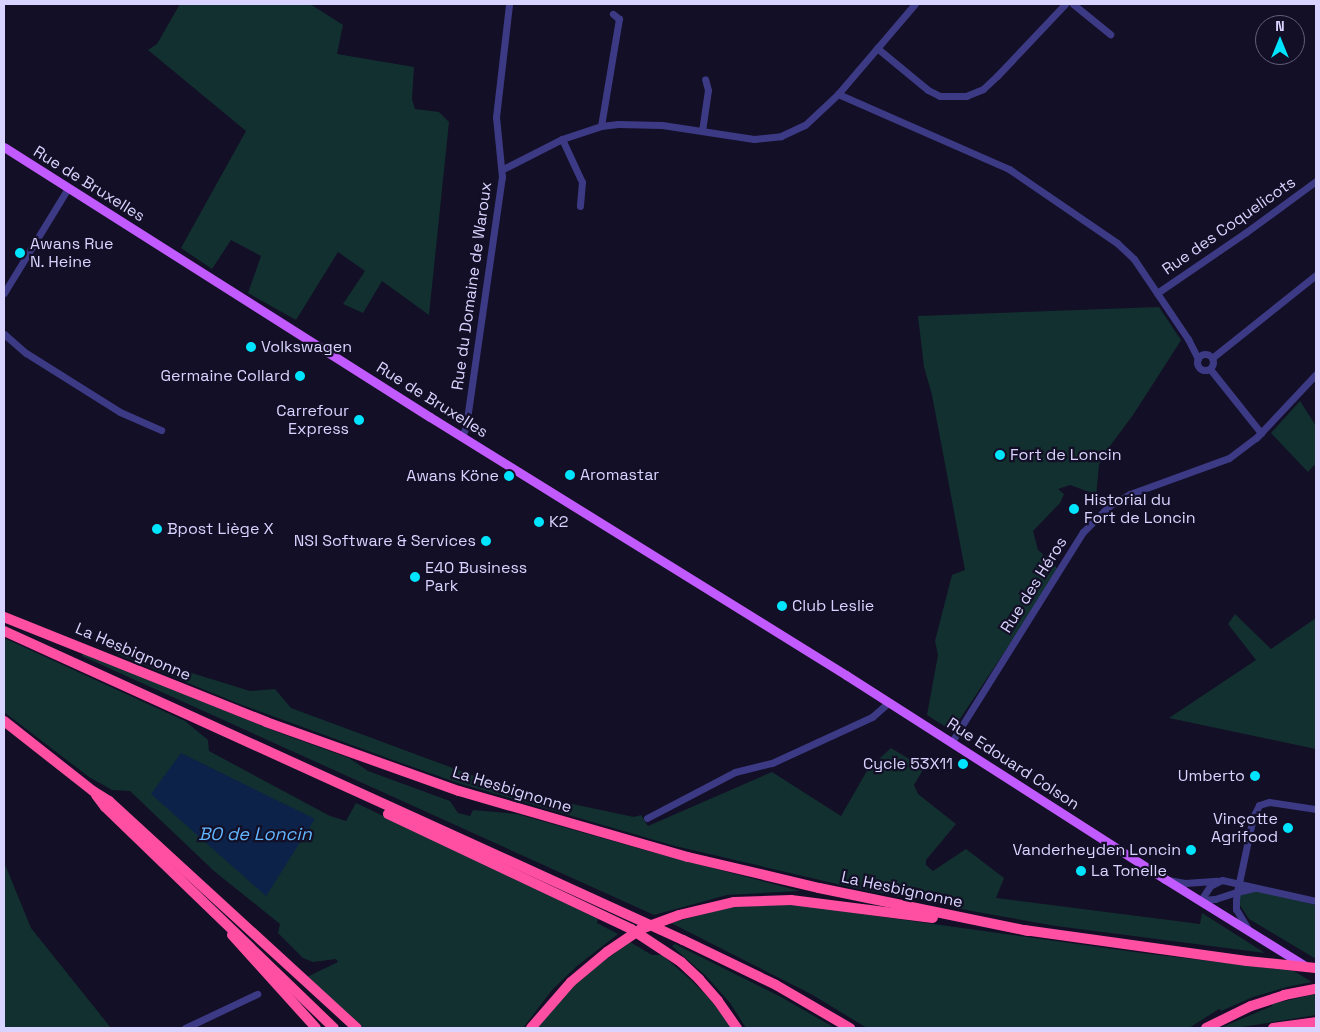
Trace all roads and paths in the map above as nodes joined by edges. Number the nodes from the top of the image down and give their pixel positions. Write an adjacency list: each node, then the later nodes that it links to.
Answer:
1 (509, 4): 14 (street, Rue du Domaine de Waroux)
2 (915, 4): 7 (street, Rue du Domaine de Waroux)
3 (1065, 4): 7 (street)
4 (1073, 4): 6 (street)
5 (613, 14): 10 (street)
6 (1110, 34)
7 (878, 48): 9 (street, Rue du Domaine de Waroux)
8 (705, 79): 11 (street)
9 (838, 94): 11 (street, Rue du Domaine de Waroux); 20 (street)
10 (602, 126): 11 (street, Rue du Domaine de Waroux); 12 (street, Rue du Domaine de Waroux)
11 (702, 131)
12 (562, 139): 14 (street, Rue du Domaine de Waroux); 17 (street)
13 (4, 148): 16 (main road, Rue de Bruxelles)
14 (503, 169): 30 (street, Rue du Domaine de Waroux)
15 (1316, 181): 20 (street, Rue des Coquelicots)
16 (68, 188): 19 (street); 30 (main road, Rue de Bruxelles)
17 (580, 206)
18 (1316, 275): 24 (street)
19 (4, 293)
20 (1157, 293): 25 (street)
21 (4, 334): 23 (street)
22 (4, 340): 23 (street)
23 (13, 343): 28 (street)
24 (1212, 358): 25 (street); 26 (street)
25 (1198, 359): 26 (street)
26 (1210, 369): 29 (street)
27 (1316, 374): 29 (street, Rue des Héros)
28 (161, 430)
29 (1261, 433): 36 (street, Rue des Héros)
30 (462, 437): 33 (main road, Rue de Bruxelles)
31 (4, 617): 50 (highway, La Hesbignonne)
32 (4, 631): 37 (highway)
33 (846, 674): 34 (main road, Rue Edouard Colson)
34 (888, 703): 36 (main road, Rue Edouard Colson); 40 (street)
35 (4, 721): 38 (highway)
36 (951, 743): 42 (main road, Rue Edouard Colson)
37 (313, 773): 61 (highway); 62 (highway)
38 (92, 791): 48 (highway); 59 (highway)
39 (1316, 808): 43 (street)
40 (647, 818)
41 (1222, 880): 42 (street); 43 (street); 46 (street)
42 (1169, 881): 46 (main road, Rue Edouard Colson)
43 (1239, 882): 44 (street); 45 (street)
44 (1257, 888): 45 (street); 47 (street)
45 (1237, 892): 46 (street); 49 (street)
46 (1201, 900): 49 (main road, Rue Edouard Colson)
47 (1316, 901)
48 (228, 924): 57 (highway); 58 (highway)
49 (1248, 929): 52 (main road, Rue Edouard Colson)
50 (1029, 931): 51 (highway); 60 (highway)
51 (1316, 968)
52 (1316, 972)
53 (1316, 989): 63 (highway)
54 (258, 994): 56 (street)
55 (1316, 1022): 64 (highway)
56 (185, 1028)
57 (316, 1028)
58 (334, 1028)
59 (357, 1028)
60 (531, 1028)
61 (737, 1028)
62 (850, 1028)
63 (1206, 1028)
64 (1273, 1028)

